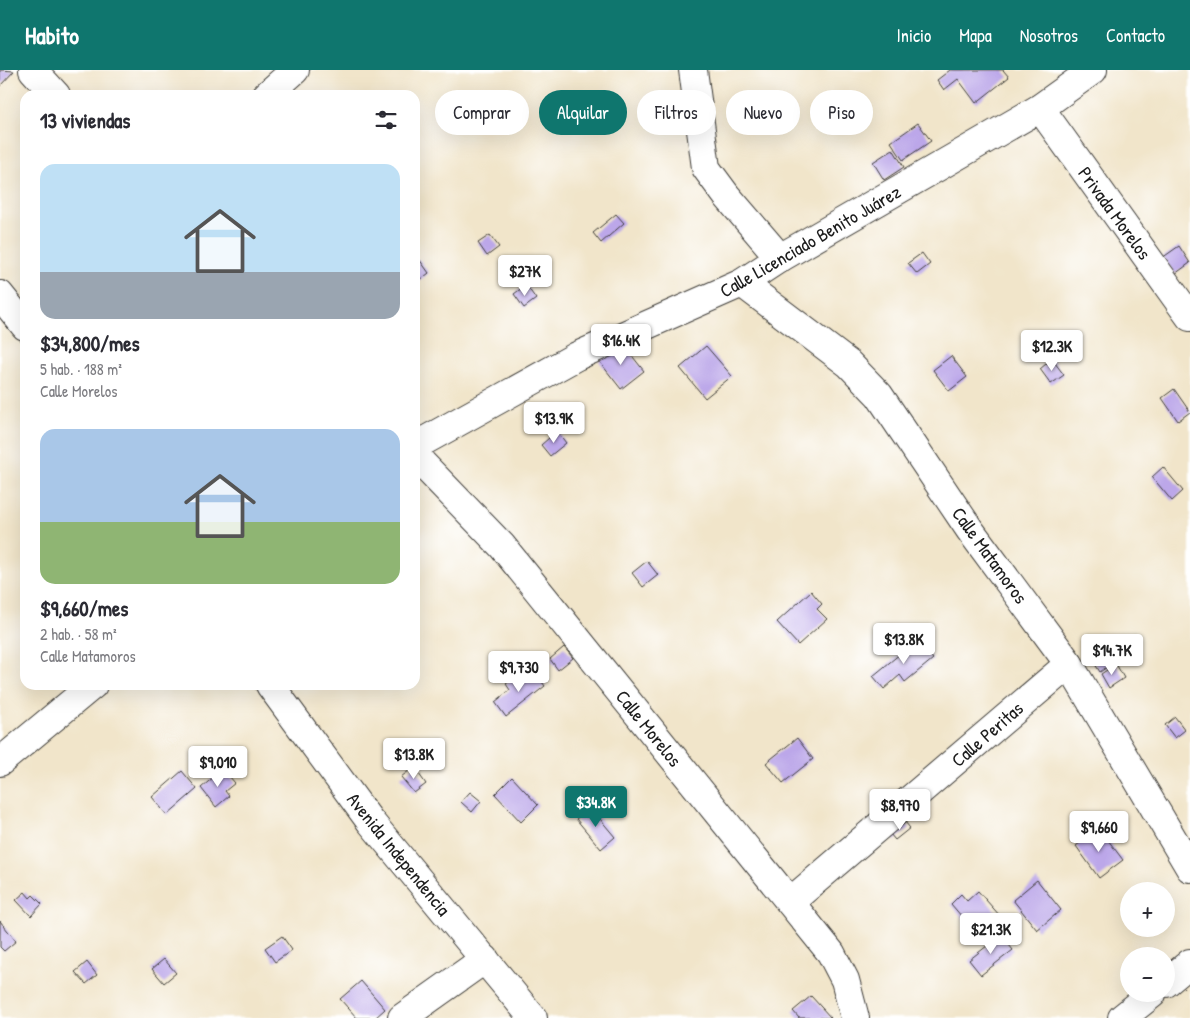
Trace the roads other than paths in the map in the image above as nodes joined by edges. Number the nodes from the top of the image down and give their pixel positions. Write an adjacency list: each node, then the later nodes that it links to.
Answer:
1 (33, 70): 5 (street)
2 (295, 70): 6 (street)
3 (693, 70): 8 (street)
4 (1093, 70): 7 (street, Calle Licenciado Benito Juárez)
5 (51, 90)
6 (273, 90)
7 (1040, 108): 8 (street, Calle Licenciado Benito Juárez); 11 (street, Privada Morelos)
8 (780, 258): 9 (street, Calle Licenciado Benito Juárez)
9 (742, 283): 13 (street, Calle Licenciado Benito Juárez); 15 (street, Calle Matamoros)
10 (0, 295): 12 (street)
11 (1190, 317)
12 (20, 320)
13 (420, 443)
14 (420, 461): 20 (street, Calle Morelos)
15 (1069, 664): 19 (street, Calle Matamoros); 20 (street, Calle Peritas)
16 (87, 690): 18 (street)
17 (274, 690): 21 (street, Avenida Independencia)
18 (0, 762)
19 (1190, 868)
20 (790, 902): 27 (street, Calle Morelos)
21 (485, 959): 25 (street); 26 (street, Avenida Independencia)
22 (1190, 964): 23 (street)
23 (1175, 975)
24 (1142, 1002): 28 (street)
25 (402, 1018)
26 (533, 1018)
27 (855, 1018)
28 (1122, 1018)

